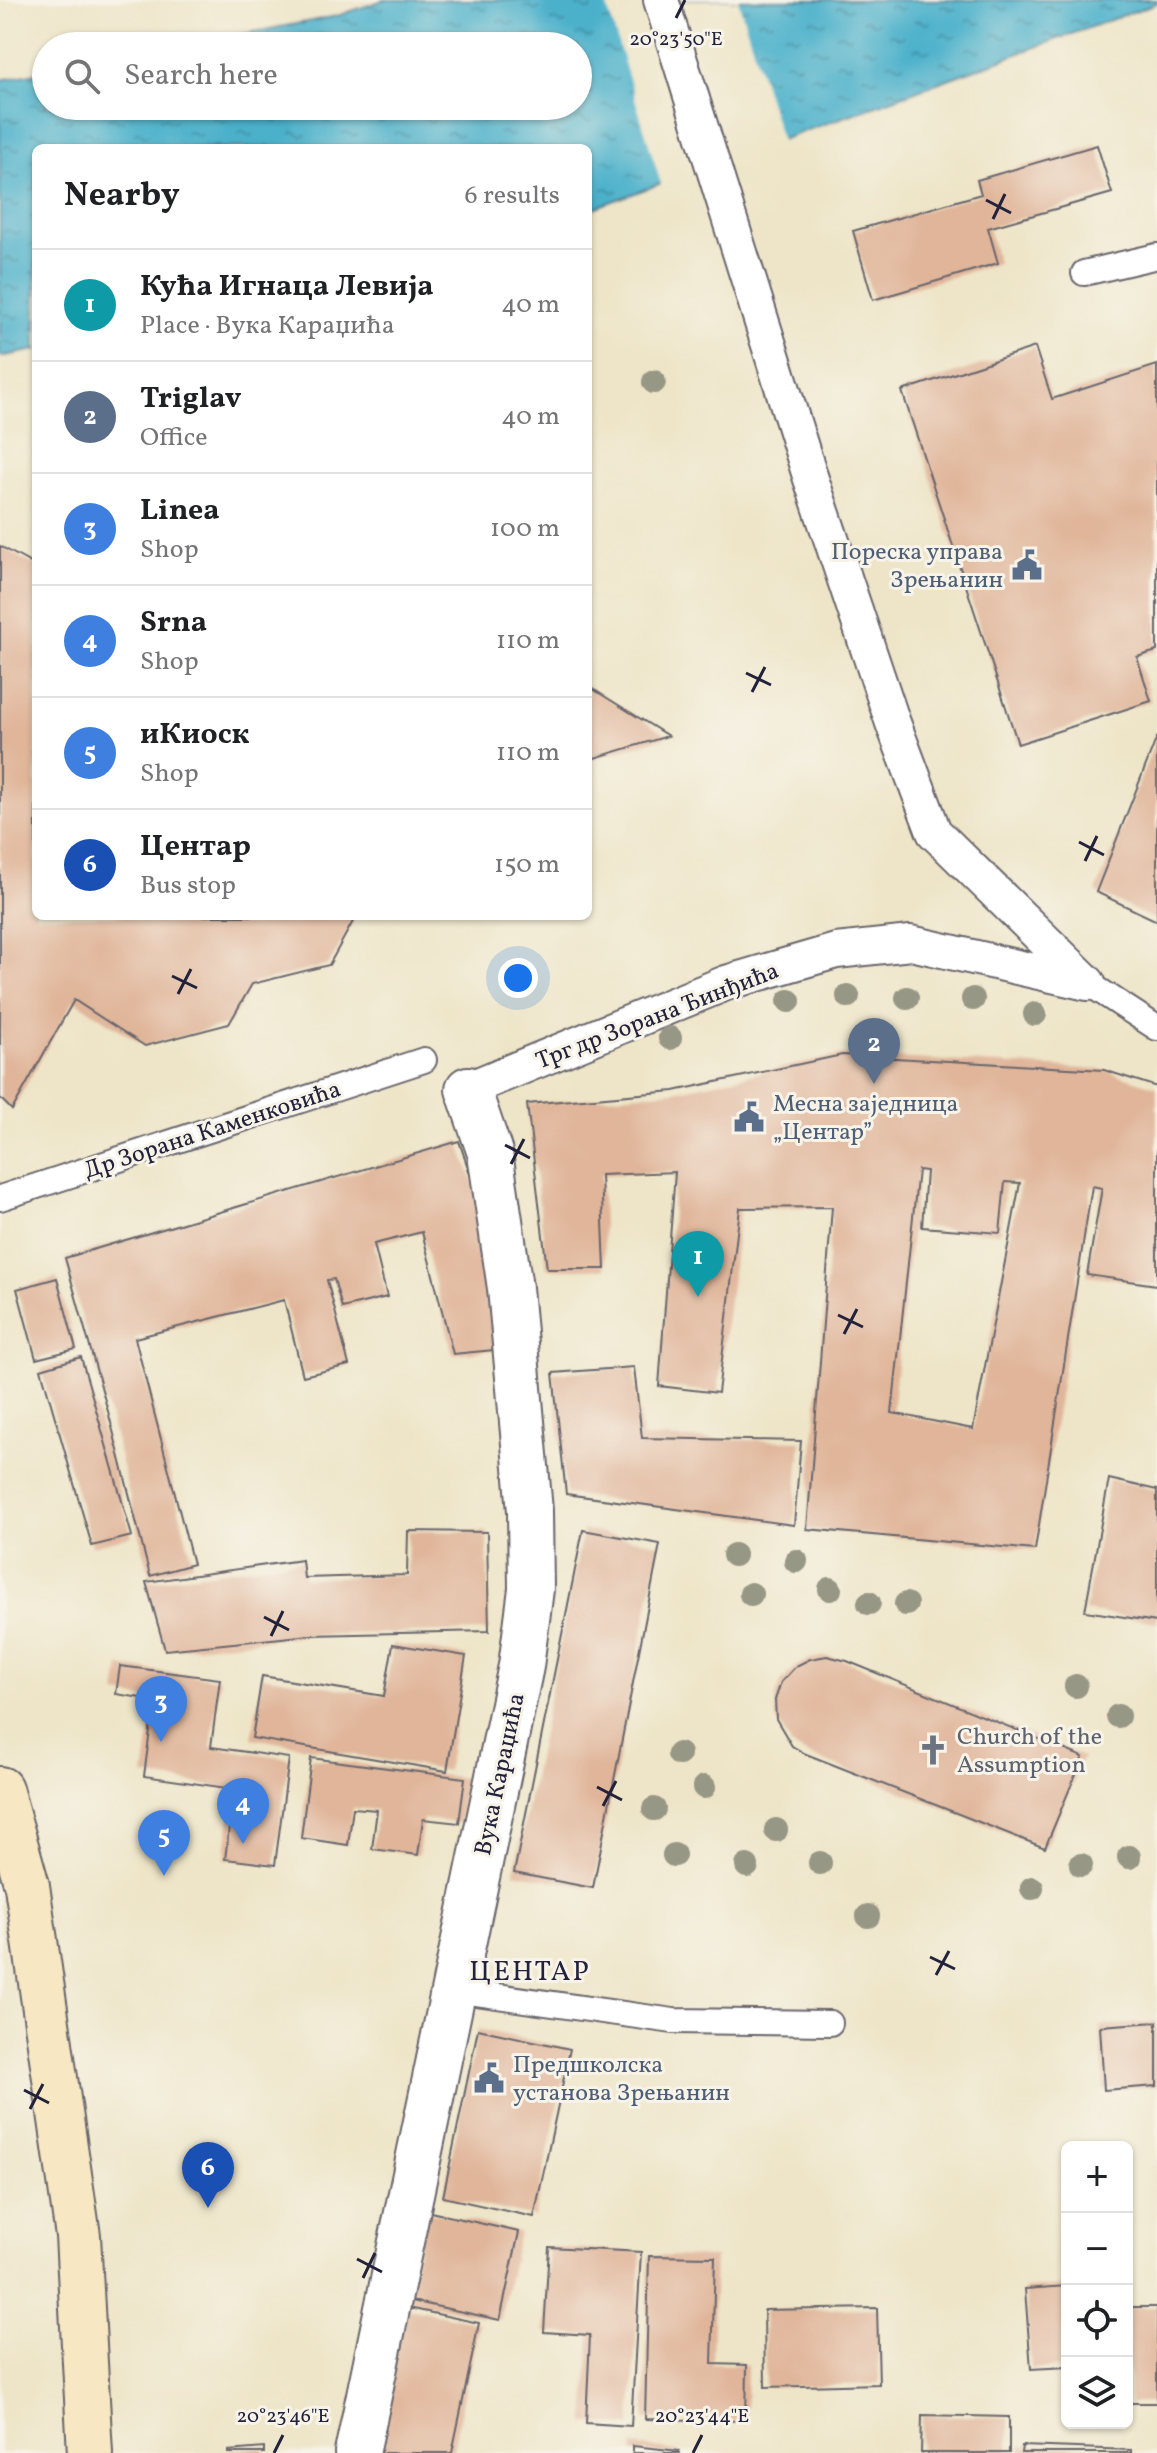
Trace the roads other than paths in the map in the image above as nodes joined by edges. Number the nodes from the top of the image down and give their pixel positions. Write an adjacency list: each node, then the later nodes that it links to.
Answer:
1 (661, 0): 4 (street)
2 (1157, 256): 3 (lane)
3 (1084, 273)
4 (1088, 983): 5 (lane); 7 (street, Трг др Зорана Ђинђића)
5 (1157, 1028)
6 (424, 1060): 8 (lane, Др Зорана Каменковића)
7 (468, 1089): 10 (street, Вука Караџића)
8 (0, 1198)
9 (0, 1789): 12 (main road)
10 (455, 1990): 11 (lane); 13 (street, Вука Караџића)
11 (830, 2023)
12 (90, 2453)
13 (357, 2453)

